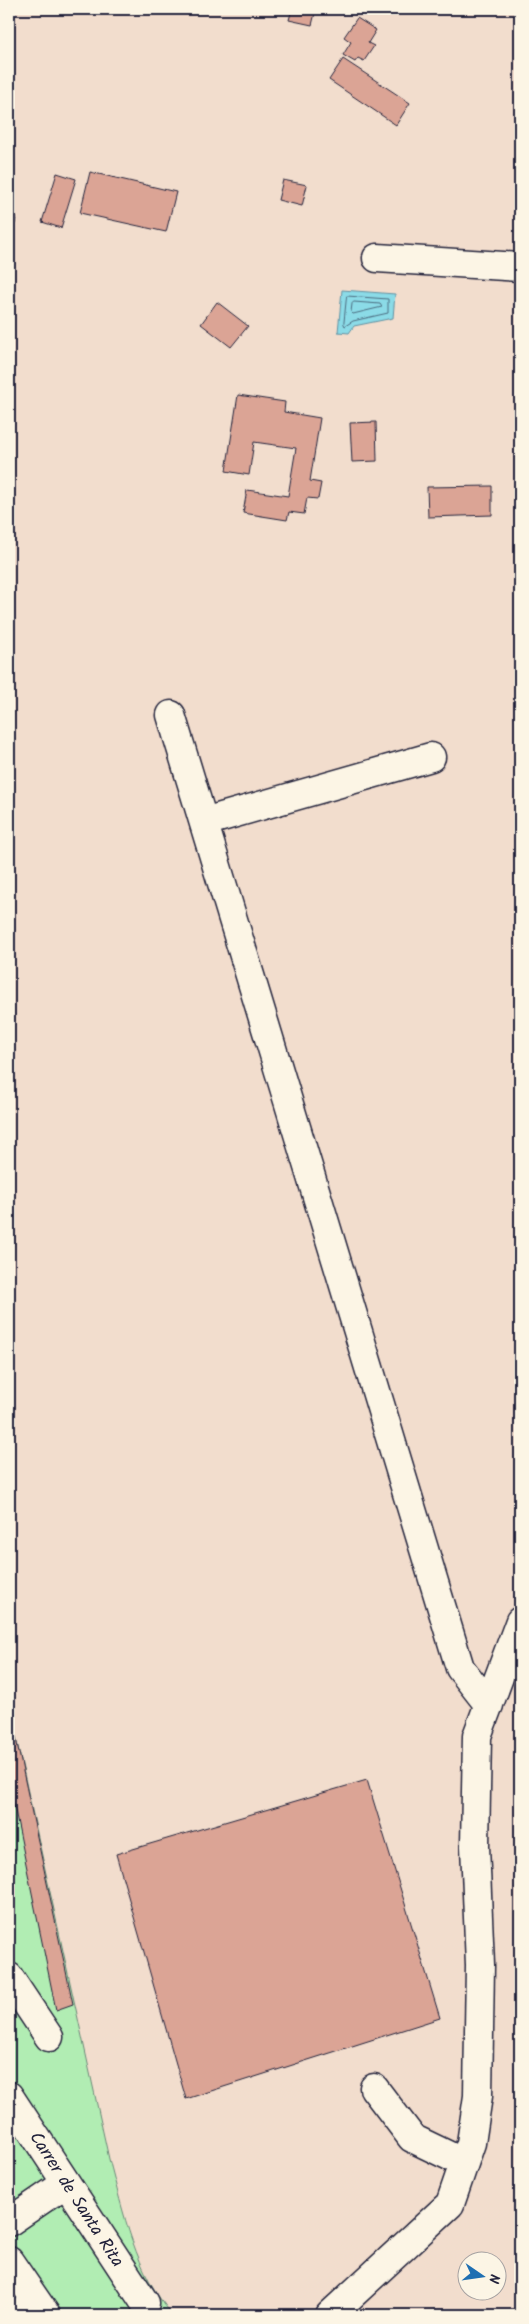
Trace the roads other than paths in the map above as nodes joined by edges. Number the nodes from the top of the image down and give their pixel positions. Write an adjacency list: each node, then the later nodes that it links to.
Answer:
1 (377, 258): 2 (street)
2 (520, 267)
3 (171, 715): 5 (street)
4 (431, 757): 5 (street)
5 (204, 822): 7 (street)
6 (520, 1621): 7 (street)
7 (489, 1705): 12 (street)
8 (9, 1977): 9 (street)
9 (49, 2037)
10 (374, 2088): 12 (street)
11 (9, 2096): 13 (street, Carrer de Santa Rita)
12 (464, 2163): 18 (street)
13 (66, 2183): 14 (street); 16 (street, Carrer de Santa Rita)
14 (9, 2222)
15 (9, 2261): 17 (street)
16 (145, 2303)
17 (33, 2311)
18 (330, 2315)

